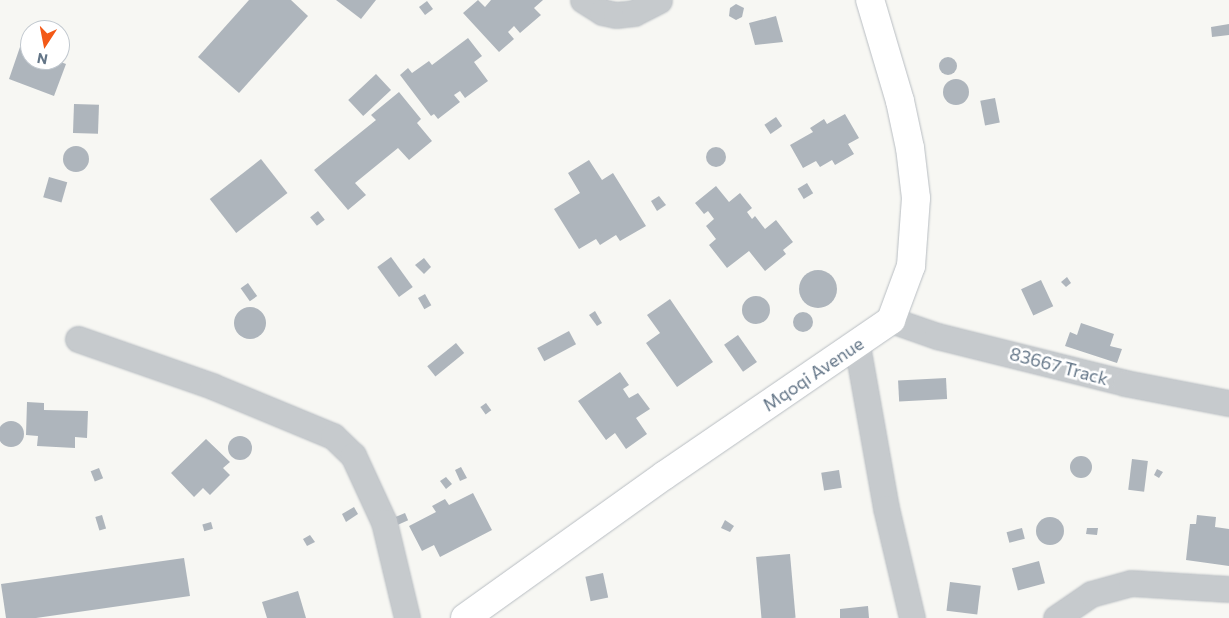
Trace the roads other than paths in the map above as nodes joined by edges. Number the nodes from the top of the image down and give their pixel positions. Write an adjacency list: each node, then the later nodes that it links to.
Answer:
1 (583, 0): 2 (street)
2 (659, 0)
3 (870, 0): 4 (street)
4 (891, 320): 6 (street, Mqoqi Avenue); 7 (street, 83667 Track)
5 (78, 339): 9 (street)
6 (857, 345): 10 (street, Mqoqi Avenue); 11 (street)
7 (1229, 403)
8 (1229, 590): 12 (street)
9 (407, 618)
10 (465, 618)
11 (912, 618)
12 (1056, 618)

